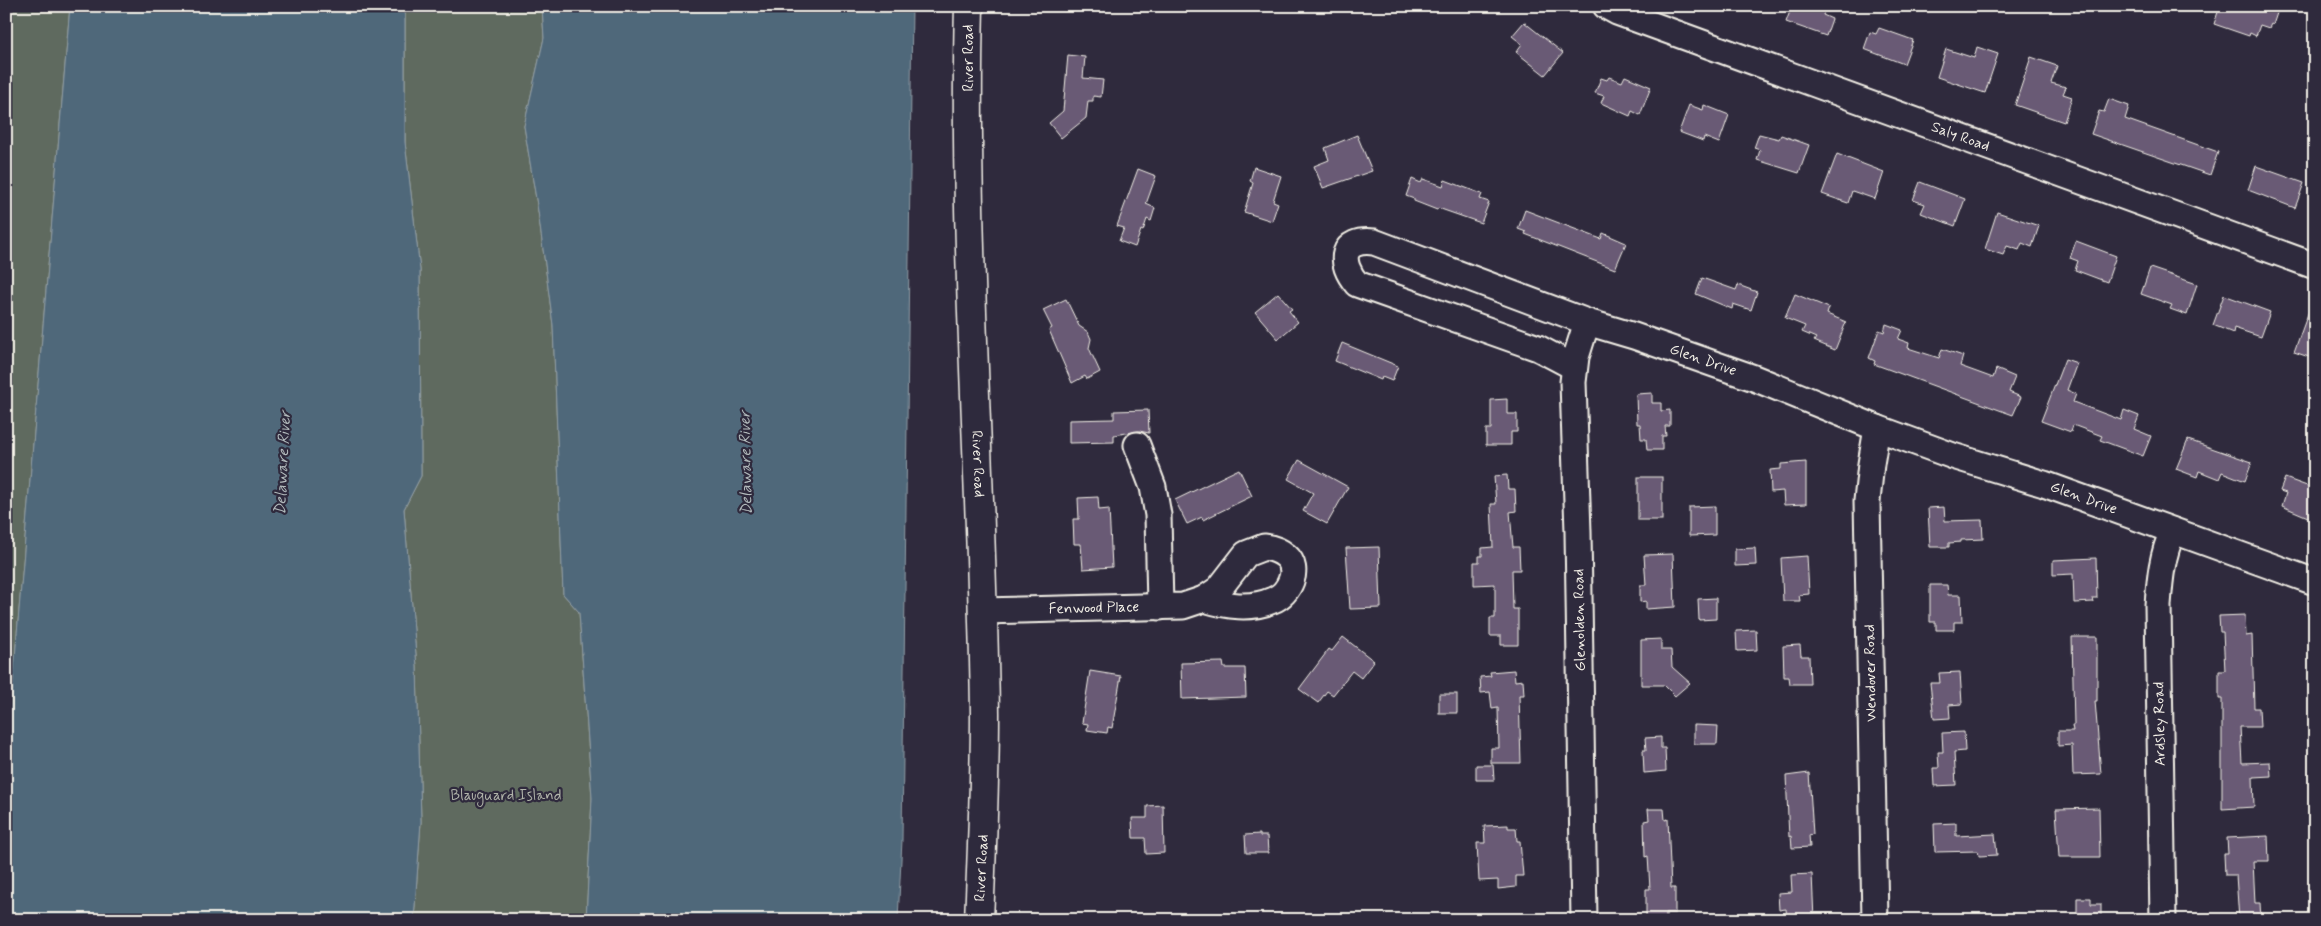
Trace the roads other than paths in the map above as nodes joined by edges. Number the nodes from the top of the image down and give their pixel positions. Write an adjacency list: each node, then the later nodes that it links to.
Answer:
1 (969, 6): 12 (main road, River Road)
2 (1606, 6): 3 (street, Saly Road)
3 (2315, 266)
4 (1587, 322): 5 (street, Glenolden Road); 5 (street, Glen Drive); 6 (street, Glen Drive)
5 (1574, 367): 14 (street, Glenolden Road)
6 (1877, 428): 8 (street, Glen Drive); 15 (street, Wendover Road)
7 (1137, 445): 11 (street)
8 (2172, 531): 9 (street, Glen Drive); 16 (street, Ardsley Road)
9 (2315, 582)
10 (1204, 599): 11 (street, Fenwood Place)
11 (1160, 607): 12 (street, Fenwood Place)
12 (982, 611): 13 (main road, River Road)
13 (979, 920)
14 (1584, 920)
15 (1875, 920)
16 (2163, 920)

